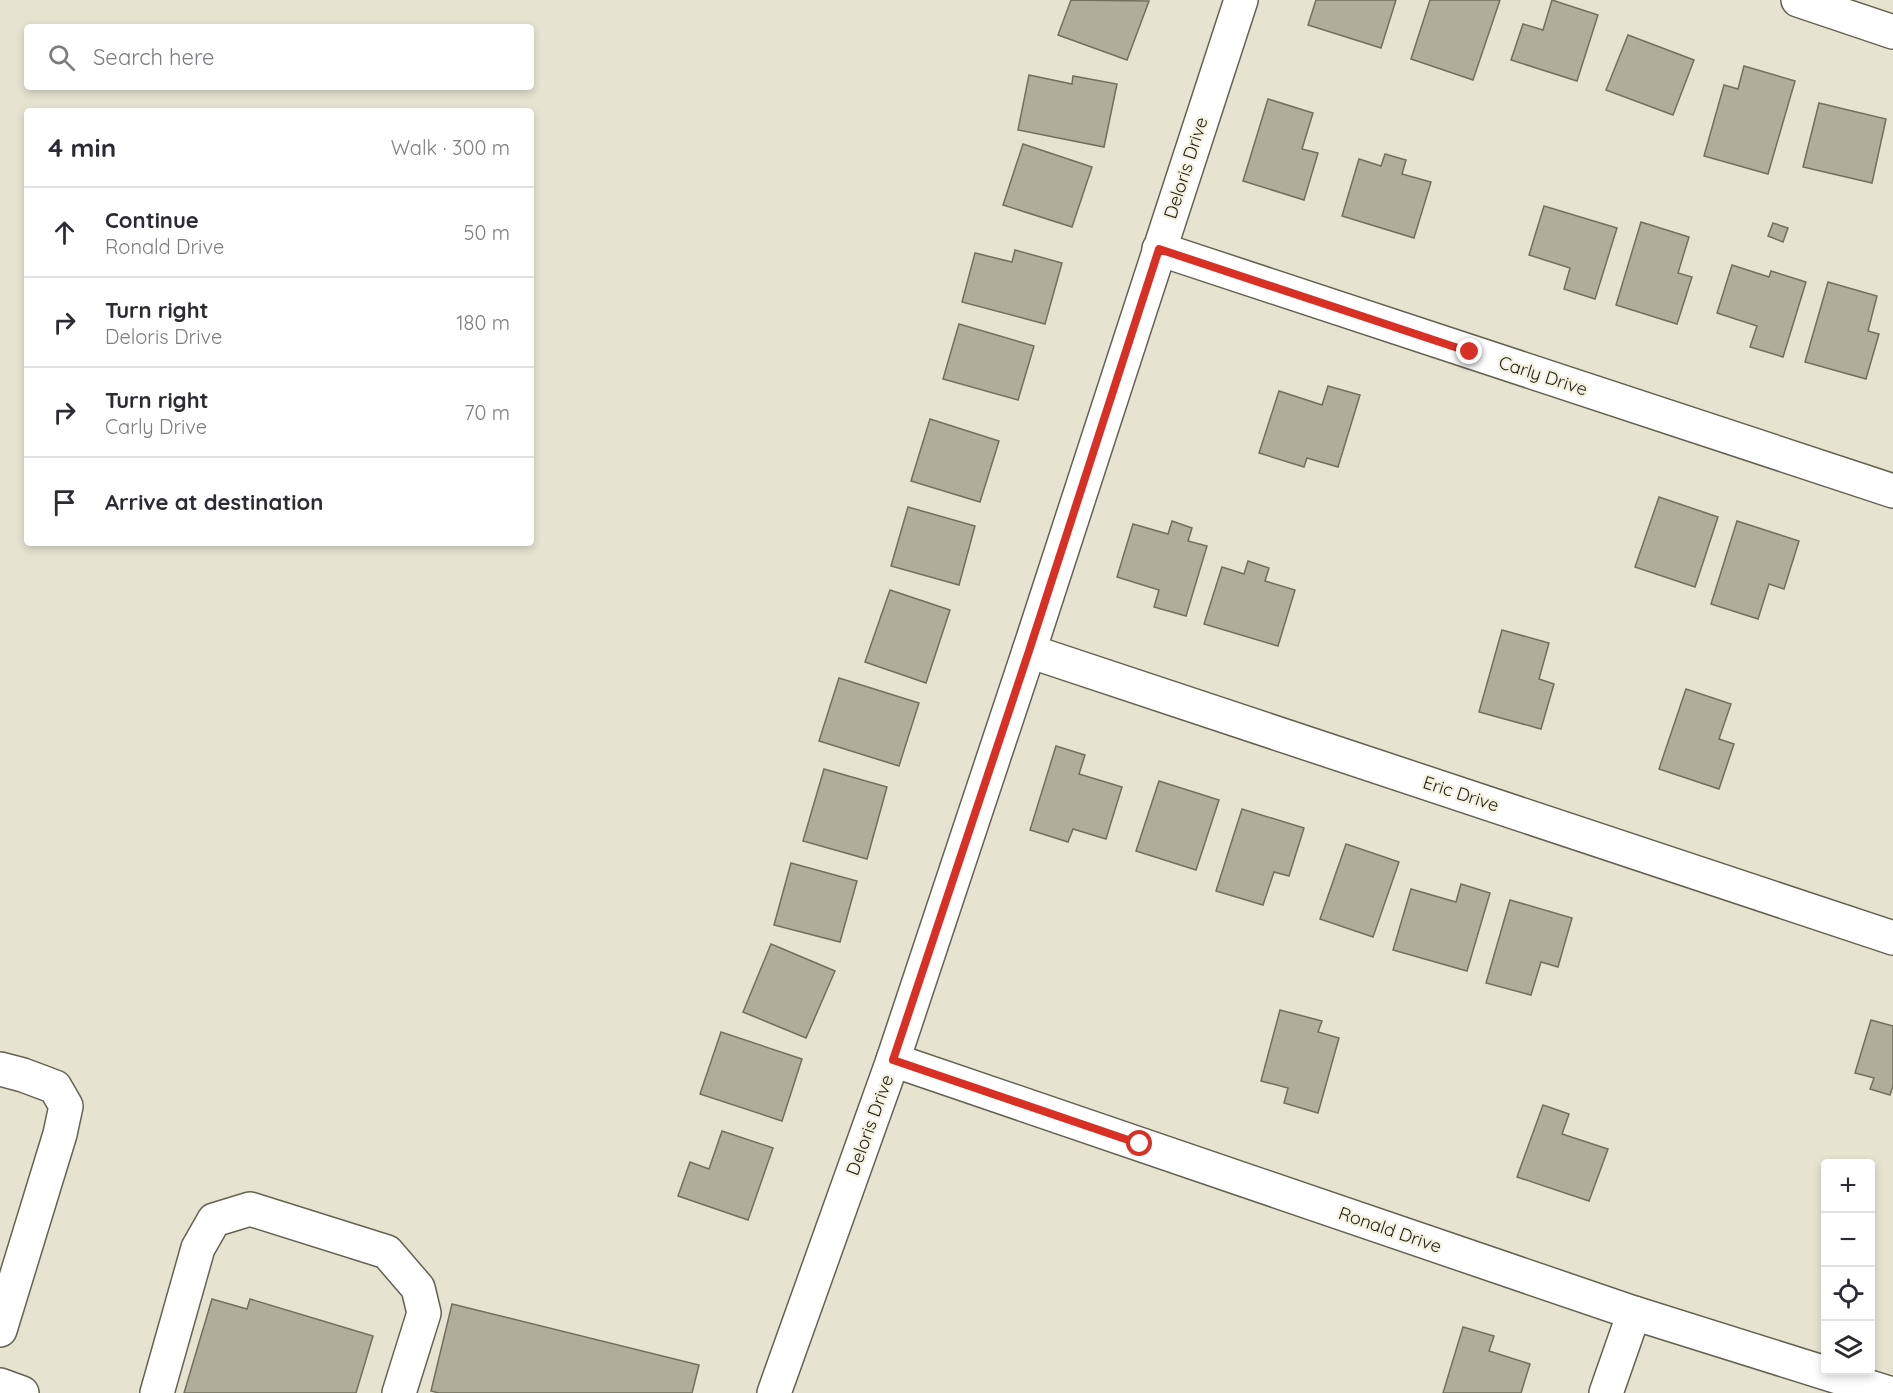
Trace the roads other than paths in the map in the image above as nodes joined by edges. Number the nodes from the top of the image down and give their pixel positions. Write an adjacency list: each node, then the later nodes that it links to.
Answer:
1 (1241, 0): 4 (street, Deloris Drive)
2 (1798, 0): 3 (street)
3 (1893, 32)
4 (1159, 249): 5 (street, Carly Drive); 6 (street, Deloris Drive)
5 (1893, 491)
6 (1029, 651): 7 (street, Eric Drive); 8 (street, Deloris Drive)
7 (1893, 938)
8 (893, 1060): 10 (street, Ronald Drive); 16 (street, Deloris Drive)
9 (0, 1068): 11 (street)
10 (1634, 1313): 17 (street); 18 (street, Ronald Drive)
11 (0, 1330)
12 (0, 1385): 13 (street)
13 (22, 1393)
14 (157, 1393): 15 (street)
15 (399, 1393)
16 (774, 1393)
17 (1606, 1393)
18 (1888, 1393)

